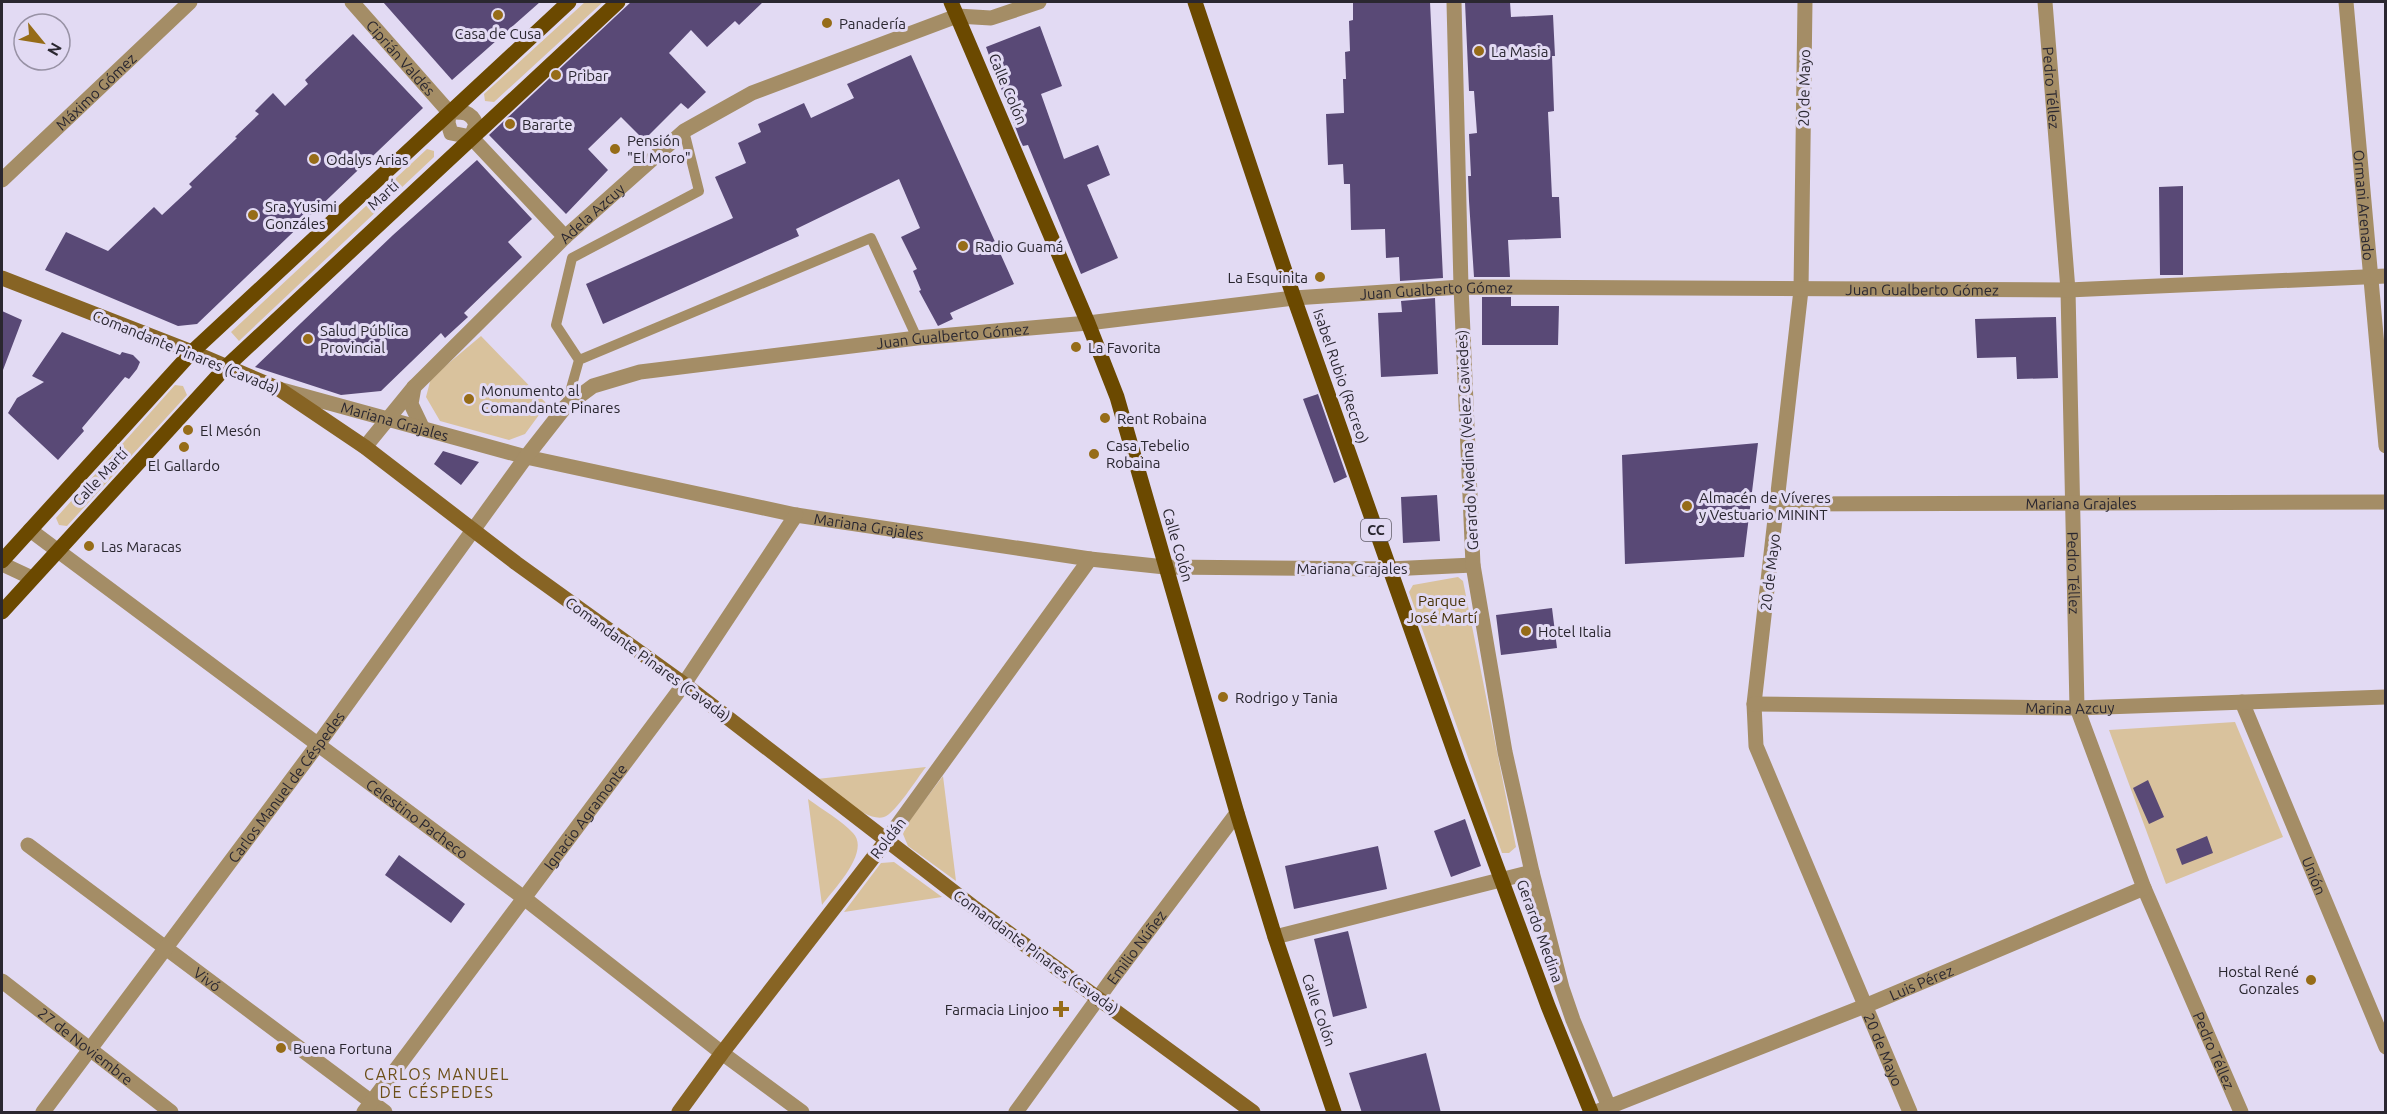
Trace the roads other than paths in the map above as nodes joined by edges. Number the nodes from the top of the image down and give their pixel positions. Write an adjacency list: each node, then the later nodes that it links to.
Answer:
1 (190, 2): 16 (street, Máximo Gómez)
2 (352, 2): 13 (street, Ciprián Valdés)
3 (569, 2): 13 (main road, Martí)
4 (618, 2): 15 (main road, Martí)
5 (951, 2): 12 (main road, Calle Colón)
6 (1039, 2): 12 (street, Adela Azcuy)
7 (1195, 2): 23 (main road, Isabel Rubio (Recreo) / CC)
8 (1454, 2): 20 (street, Gerardo Medina (Velez Caviedes))
9 (1805, 2): 21 (street, 20 de Mayo)
10 (2045, 2): 22 (street, Pedro Téllez)
11 (2346, 2): 18 (street, Ormani Arenado)
12 (957, 16): 14 (street, Adela Azcuy); 24 (main road, Calle Colón)
13 (449, 112): 15 (street, Ciprián Valdés); 25 (main road, Martí)
14 (684, 131): 17 (street, Adela Azcuy); 28 (lane)
15 (471, 137): 17 (street, Ciprián Valdés); 29 (main road, Martí)
16 (2, 180)
17 (565, 237): 30 (street, Adela Azcuy)
18 (2379, 276): 22 (street, Juan Gualberto Gómez); 35 (street, Ormani Arenado)
19 (2, 279): 27 (main road, Comandante Pinares (Cavada))
20 (1461, 287): 21 (street, Juan Gualberto Gómez); 23 (street, Juan Gualberto Gómez); 47 (street, Gerardo Medina (Velez Caviedes))
21 (1801, 290): 22 (street, Juan Gualberto Gómez); 39 (street, 20 de Mayo)
22 (2068, 290): 40 (street, Pedro Téllez)
23 (1294, 298): 24 (street, Juan Gualberto Gómez); 49 (main road, Isabel Rubio (Recreo) / CC)
24 (1088, 323): 26 (street, Juan Gualberto Gómez); 48 (main road, Calle Colón)
25 (207, 336): 27 (main road, Calle Martí)
26 (917, 338): 28 (lane); 32 (street, Juan Gualberto Gómez)
27 (192, 352): 29 (main road, Comandante Pinares (Cavada)); 42 (main road, Calle Martí)
28 (579, 360): 32 (lane)
29 (226, 368): 31 (main road, Comandante Pinares (Cavada)); 44 (main road, Calle Martí)
30 (414, 387): 33 (street, Adela Azcuy); 34 (street)
31 (279, 389): 33 (street, Mariana Grajales); 36 (main road, Comandante Pinares (Cavada))
32 (566, 406): 37 (street, Juan Gualberto Gómez)
33 (386, 419): 34 (street, Mariana Grajales); 36 (street, Adela Azcuy)
34 (422, 427): 37 (street, Mariana Grajales)
35 (2385, 446)
36 (365, 447): 43 (main road, Comandante Pinares (Cavada))
37 (526, 457): 41 (street, Mariana Grajales); 43 (street, Carlos Manuel de Céspedes)
38 (2385, 501): 40 (street, Mariana Grajales)
39 (1778, 504): 40 (street, Mariana Grajales); 55 (street, 20 de Mayo)
40 (2073, 504): 56 (street, Pedro Téllez)
41 (796, 514): 45 (street, Mariana Grajales); 52 (street, Ignacio Agramonte)
42 (30, 530): 44 (street, Celestino Pacheco); 46 (main road, Calle Martí)
43 (474, 531): 52 (main road, Comandante Pinares (Cavada)); 57 (street, Carlos Manuel de Céspedes)
44 (57, 551): 50 (main road, Calle Martí); 57 (street, Celestino Pacheco)
45 (1090, 559): 48 (street, Mariana Grajales); 60 (street, Roldán)
46 (2, 562): 50 (street)
47 (1473, 566): 49 (street, Mariana Grajales); 62 (street, Gerardo Medina (Velez Caviedes))
48 (1165, 567): 49 (street, Mariana Grajales); 59 (main road, Calle Colón)
49 (1389, 569): 58 (main road, Isabel Rubio (Recreo) / CC)
50 (32, 578): 51 (main road, Calle Martí)
51 (2, 612)
52 (684, 684): 60 (main road, Comandante Pinares (Cavada)); 65 (street, Ignacio Agramonte)
53 (2385, 697): 54 (street, Marina Azcuy)
54 (2242, 702): 56 (street, Marina Azcuy); 71 (street, Unión)
55 (1754, 704): 56 (street, Marina Azcuy); 70 (street, 20 de Mayo)
56 (2077, 708): 64 (street, Pedro Téllez)
57 (319, 743): 65 (street, Celestino Pacheco); 67 (street, Carlos Manuel de Céspedes)
58 (1458, 762): 63 (main road, Gerardo Medina / CC)
59 (1238, 813): 66 (main road, Calle Colón); 69 (street, Emilio Núñez)
60 (886, 841): 69 (main road, Comandante Pinares (Cavada)); 73 (main road, Roldán)
61 (28, 846): 67 (street, Vivó)
62 (1532, 872): 63 (street); 75 (street, Gerardo Medina)
63 (1503, 880): 66 (street); 75 (main road, Gerardo Medina / CC)
64 (2144, 888): 70 (street, Luis Pérez); 85 (street, Pedro Téllez)
65 (524, 898): 73 (street, Celestino Pacheco); 74 (street, Ignacio Agramonte)
66 (1275, 937): 83 (main road, Calle Colón)
67 (166, 947): 72 (street, Carlos Manuel de Céspedes); 74 (street, Vivó)
68 (2, 981): 72 (street, 27 de Noviembre)
69 (1099, 998): 81 (street, Emilio Núñez); 82 (main road, Comandante Pinares (Cavada))
70 (1865, 1006): 75 (street, Luis Pérez); 84 (street, 20 de Mayo)
71 (2385, 1047)
72 (90, 1051): 76 (street, Carlos Manuel de Céspedes); 77 (street, 27 de Noviembre)
73 (722, 1053): 79 (main road, Roldán); 80 (street, Celestino Pacheco)
74 (368, 1107): 78 (street, Vivó)
75 (1601, 1111)
76 (43, 1113)
77 (171, 1113)
78 (385, 1113)
79 (679, 1113)
80 (802, 1113)
81 (1016, 1113)
82 (1253, 1113)
83 (1334, 1113)
84 (1910, 1113)
85 (2241, 1113)

